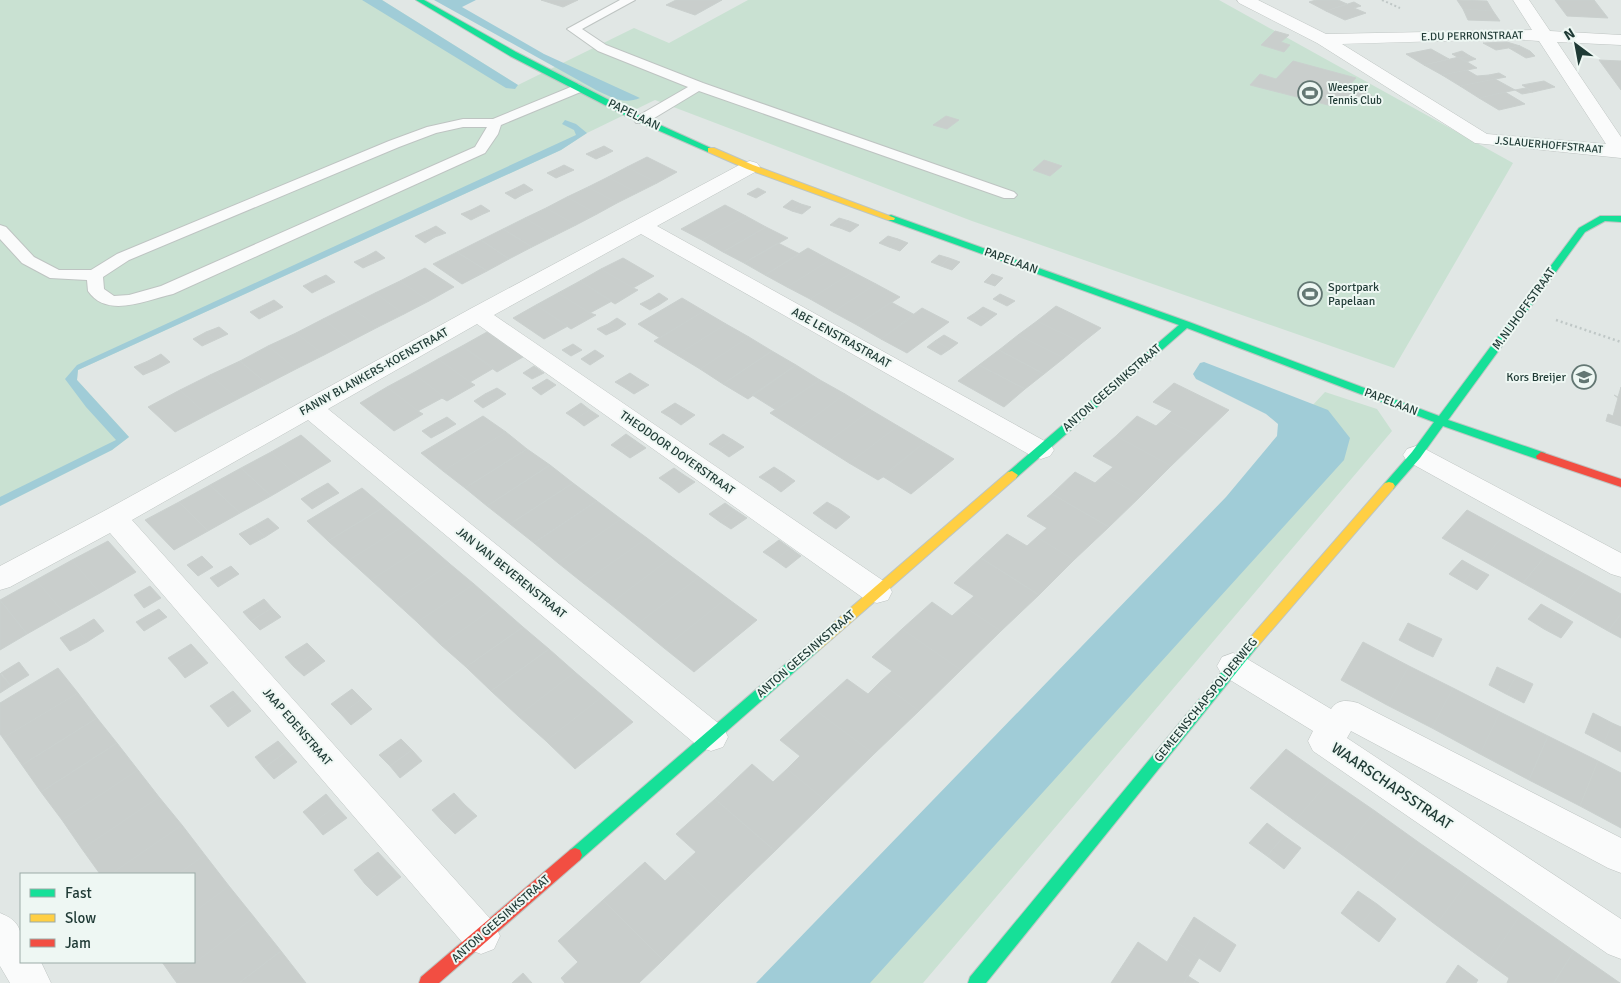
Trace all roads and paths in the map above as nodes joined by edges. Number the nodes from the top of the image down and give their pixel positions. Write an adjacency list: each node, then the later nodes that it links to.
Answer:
1 (418, 0): 9 (street, PAPELAAN)
2 (629, 0): 8 (lane)
3 (1245, 0): 6 (street, J.SLAUERHOFFSTRAAT)
4 (1520, 0): 5 (street)
5 (1545, 37): 6 (street, E.DU PERRONSTRAAT); 7 (street, E.DU PERRONSTRAAT); 12 (street)
6 (1323, 39): 12 (street, J.SLAUERHOFFSTRAAT)
7 (1621, 40)
8 (698, 86): 10 (lane); 14 (lane)
9 (578, 88): 10 (street, PAPELAAN); 11 (lane)
10 (641, 120): 13 (street, PAPELAAN)
11 (495, 123): 18 (lane); 18 (lane)
12 (1621, 152)
13 (750, 167): 16 (street, FANNY BLANKERS-KOENSTRAAT); 21 (street, PAPELAAN)
14 (1009, 195)
15 (1621, 219): 19 (street, M.NIJHOFFSTRAAT)
16 (642, 226): 20 (street, FANNY BLANKERS-KOENSTRAAT); 25 (street, ABE LENSTRASTRAAT)
17 (0, 230): 18 (lane)
18 (95, 275)
19 (1524, 309): 22 (path); 24 (street, M.NIJHOFFSTRAAT)
20 (478, 314): 23 (street, FANNY BLANKERS-KOENSTRAAT); 31 (street, THEODOOR DOYERSTRAAT)
21 (1186, 324): 24 (street, PAPELAAN); 25 (street, ANTON GEESINKSTRAAT)
22 (1621, 342)
23 (310, 408): 28 (street, FANNY BLANKERS-KOENSTRAAT); 34 (street, JAN VAN BEVERENSTRAAT)
24 (1442, 421): 26 (street, GEMEENSCHAPSPOLDERWEG); 27 (street, PAPELAAN)
25 (1041, 450): 31 (street, ANTON GEESINKSTRAAT)
26 (1416, 455): 29 (street); 32 (street, GEMEENSCHAPSPOLDERWEG)
27 (1621, 483)
28 (114, 518): 30 (street, FANNY BLANKERS-KOENSTRAAT); 37 (street, JAAP EDENSTRAAT)
29 (1621, 566)
30 (0, 579)
31 (877, 592): 34 (street, ANTON GEESINKSTRAAT)
32 (1233, 666): 33 (street); 39 (street, GEMEENSCHAPSPOLDERWEG)
33 (1335, 728): 35 (street, WAARSCHAPSSTRAAT); 38 (street, WAARSCHAPSSTRAAT)
34 (712, 737): 37 (street, ANTON GEESINKSTRAAT)
35 (1621, 856)
36 (0, 931): 40 (street)
37 (481, 936): 41 (street, ANTON GEESINKSTRAAT)
38 (1621, 941)
39 (978, 982)
40 (32, 983)
41 (427, 983)

